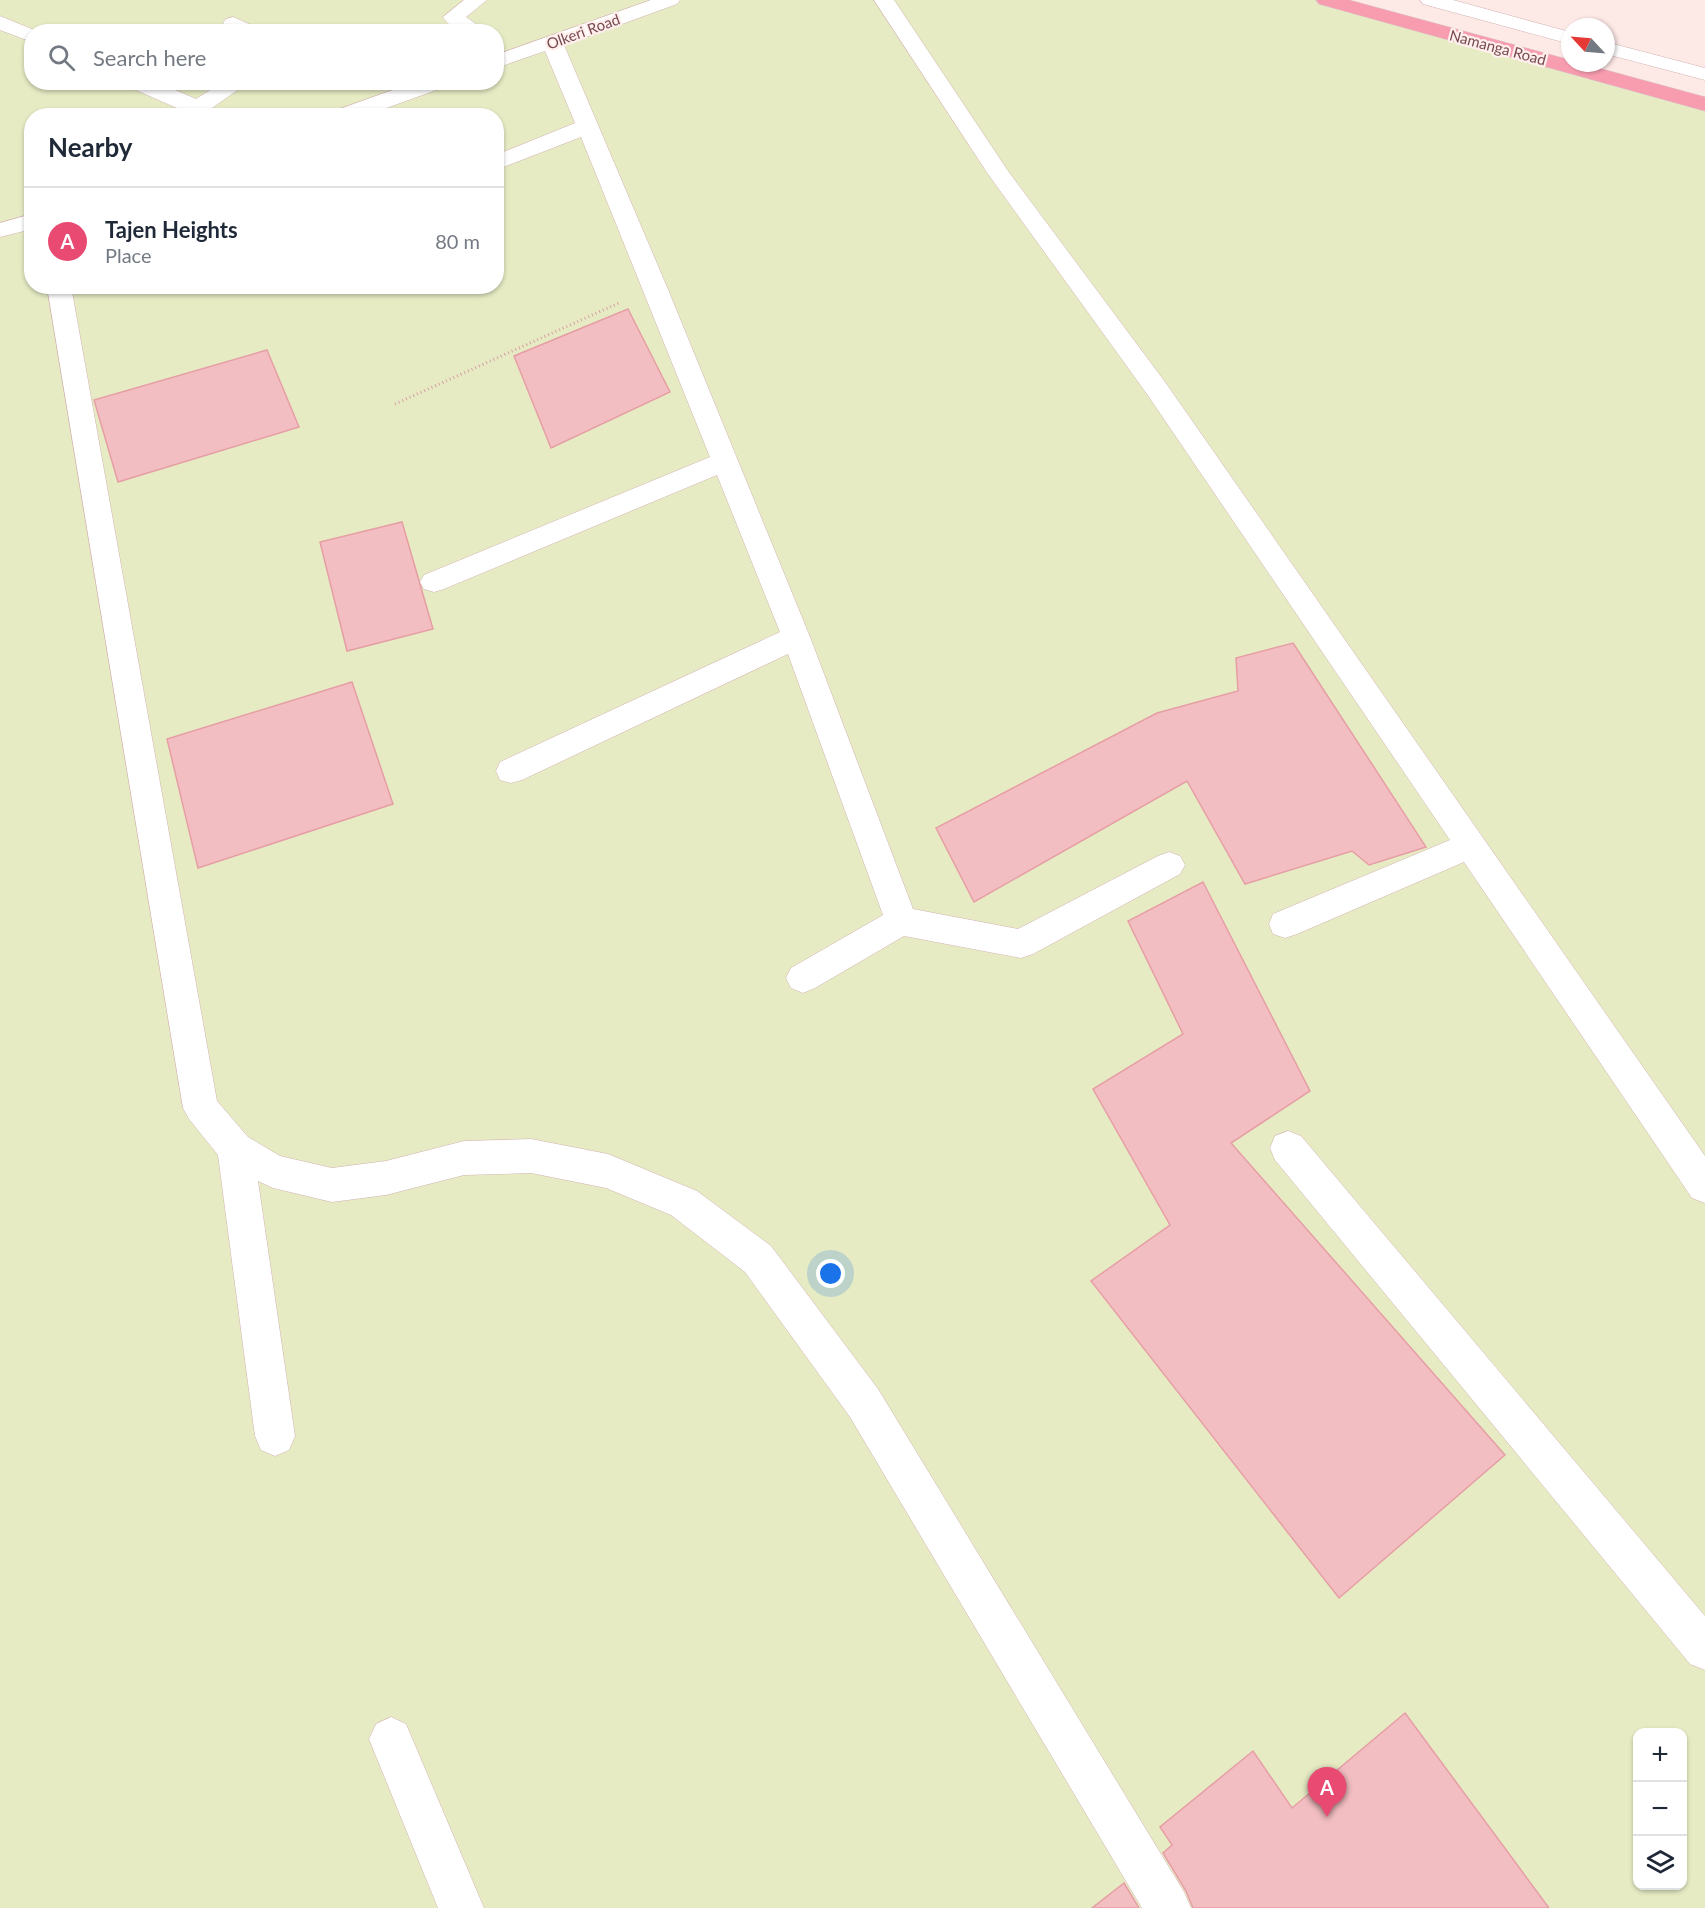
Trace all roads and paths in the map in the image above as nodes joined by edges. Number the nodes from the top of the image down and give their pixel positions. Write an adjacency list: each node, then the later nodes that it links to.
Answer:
1 (477, 0): 7 (street)
2 (670, 0): 11 (street, Olkeri Road)
3 (884, 0): 33 (street)
4 (1326, 0): 18 (highway, Namanga Road)
5 (1430, 0): 9 (street)
6 (0, 22): 8 (street)
7 (463, 24)
8 (24, 32)
9 (1561, 36)
10 (504, 39): 11 (street)
11 (541, 46): 13 (street, Olkeri Road); 22 (street)
12 (1615, 50): 14 (street)
13 (504, 59)
14 (1705, 74)
15 (155, 90): 19 (street)
16 (229, 90): 20 (street)
17 (415, 90): 21 (street)
18 (1705, 104)
19 (197, 108)
20 (208, 108)
21 (364, 108)
22 (588, 126): 23 (street); 26 (street)
23 (504, 160)
24 (24, 223): 25 (street)
25 (0, 230)
26 (655, 287): 28 (path); 29 (street)
27 (60, 294): 39 (street)
28 (395, 404)
29 (726, 461): 30 (street); 31 (street)
30 (434, 582)
31 (796, 637): 32 (street); 35 (street)
32 (511, 771)
33 (1469, 846): 36 (street); 40 (street)
34 (1169, 865): 35 (street)
35 (901, 921): 37 (street)
36 (1285, 924)
37 (803, 978)
38 (1288, 1148): 42 (street)
39 (235, 1149): 41 (street); 45 (street)
40 (1705, 1186)
41 (275, 1436)
42 (1705, 1649)
43 (391, 1739): 44 (street)
44 (460, 1908)
45 (1168, 1908)

